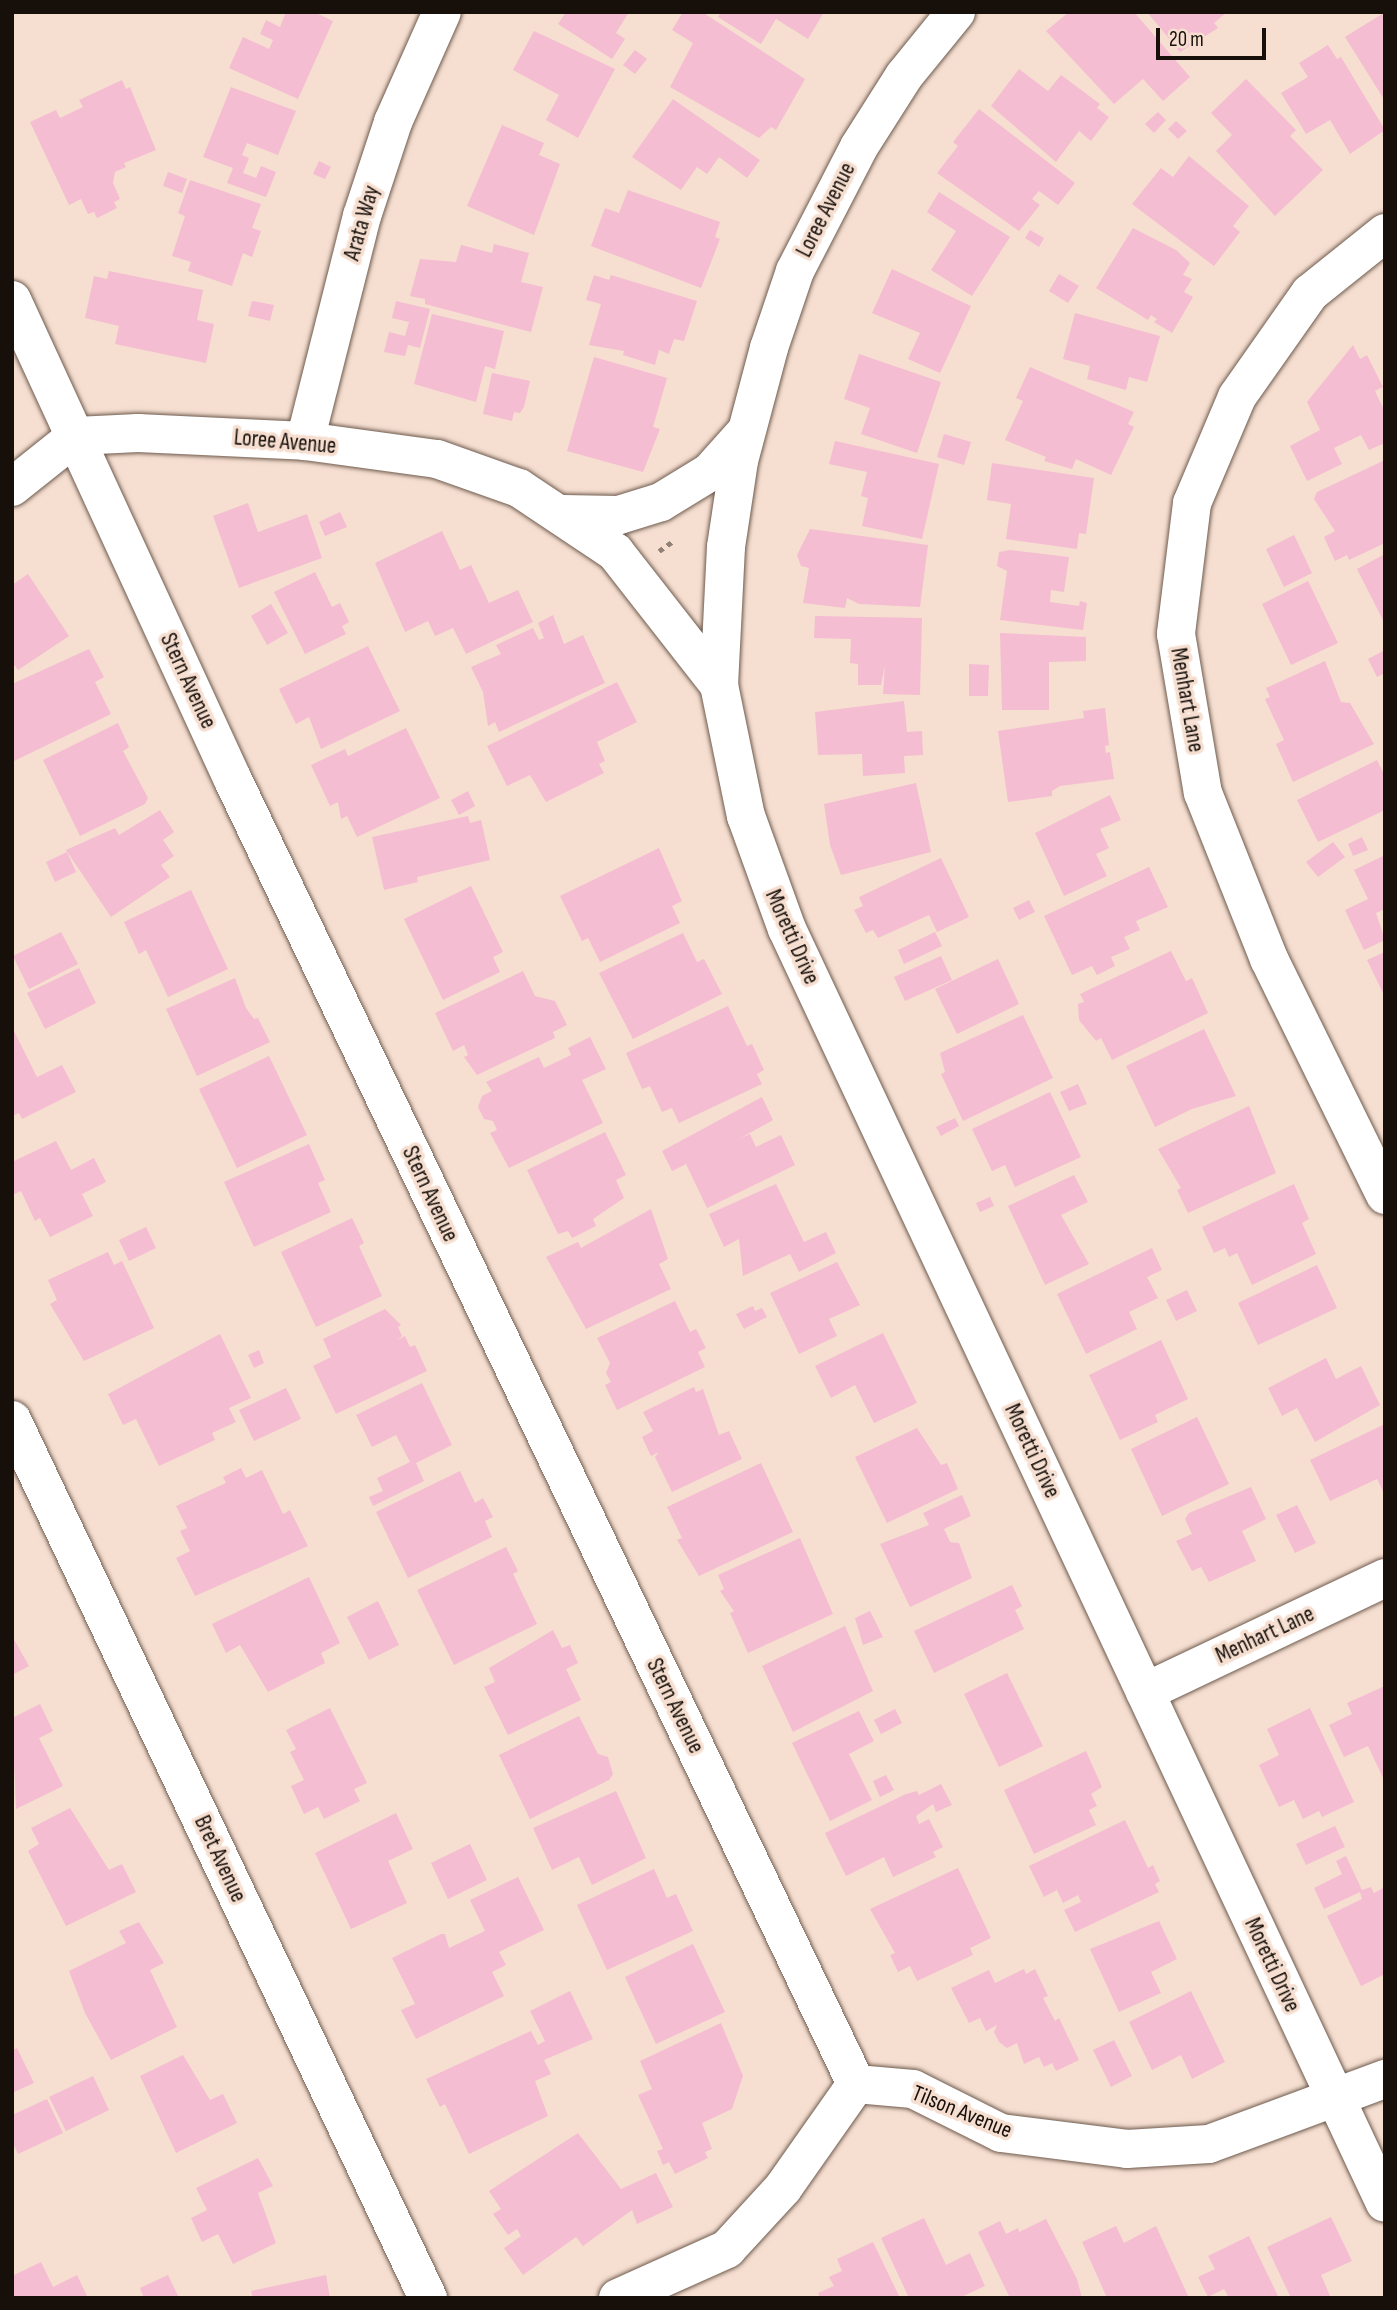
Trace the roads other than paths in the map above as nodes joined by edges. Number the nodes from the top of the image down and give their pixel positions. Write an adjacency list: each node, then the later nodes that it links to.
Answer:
1 (442, 12): 7 (street, Arata Way)
2 (956, 12): 5 (street, Loree Avenue)
3 (1385, 233): 11 (street, Menhart Lane)
4 (12, 300): 6 (street, Stern Avenue)
5 (746, 433): 9 (street, Loree Avenue); 10 (street, Loree Avenue)
6 (76, 436): 7 (street, Loree Avenue); 8 (street); 16 (street, Stern Avenue)
7 (305, 441): 9 (street, Loree Avenue)
8 (12, 487)
9 (563, 514): 10 (street, Loree Avenue)
10 (719, 685): 14 (street, Moretti Drive)
11 (1385, 1195)
12 (12, 1420): 19 (street, Bret Avenue)
13 (1385, 1578): 14 (street, Menhart Lane)
14 (1146, 1692): 17 (street, Moretti Drive)
15 (1385, 2079): 17 (street, Tilson Avenue)
16 (856, 2084): 17 (street, Tilson Avenue); 20 (street)
17 (1335, 2100): 18 (street, Moretti Drive)
18 (1385, 2203)
19 (428, 2298)
20 (618, 2298)

